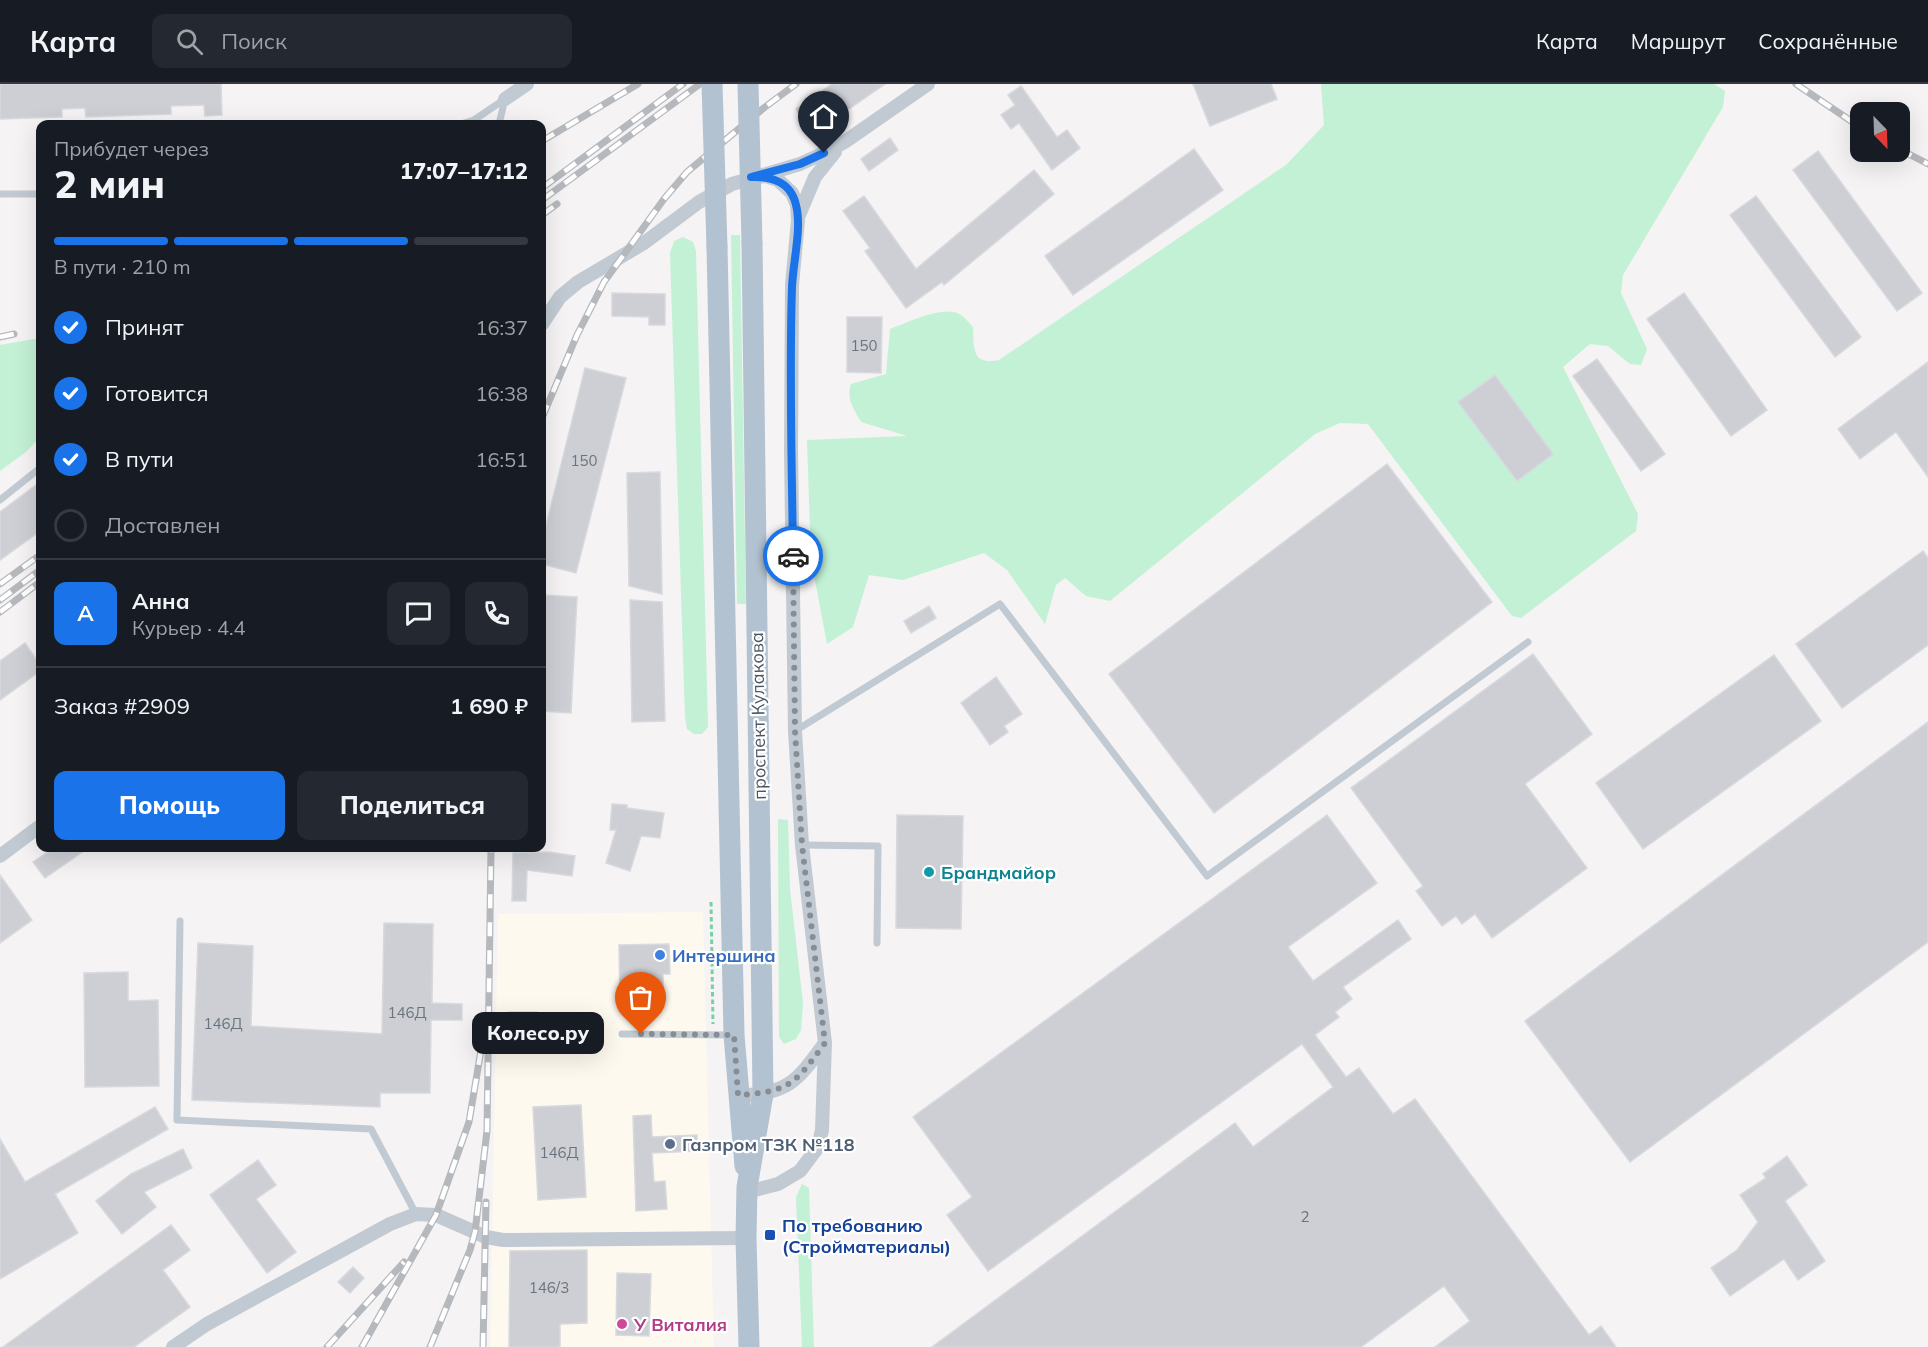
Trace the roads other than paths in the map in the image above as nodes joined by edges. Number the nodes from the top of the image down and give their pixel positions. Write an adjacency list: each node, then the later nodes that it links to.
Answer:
1 (527, 84): 5 (street)
2 (712, 84): 24 (main road, проспект Кулакова, bridge)
3 (748, 84): 26 (main road, проспект Кулакова, bridge)
4 (928, 84): 8 (street)
5 (505, 99): 6 (lane); 7 (lane)
6 (474, 120)
7 (500, 120)
8 (846, 141): 9 (street); 12 (street)
9 (751, 177): 12 (street); 13 (street)
10 (0, 194): 11 (lane)
11 (36, 194)
12 (798, 220): 17 (street)
13 (546, 318)
14 (36, 471): 15 (lane)
15 (0, 500)
16 (1528, 642): 17 (lane)
17 (795, 731): 19 (street)
18 (36, 829): 20 (street)
19 (802, 845): 22 (lane); 25 (street)
20 (0, 856)
21 (180, 921): 29 (lane)
22 (877, 943)
23 (622, 1034): 24 (lane)
24 (734, 1035): 27 (main road, проспект Кулакова)
25 (825, 1043): 26 (street); 28 (street)
26 (763, 1094): 27 (street); 28 (main road, проспект Кулакова)
27 (738, 1095): 28 (main road, проспект Кулакова)
28 (747, 1190): 30 (main road, проспект Кулакова)
29 (417, 1214): 30 (street); 31 (street)
30 (746, 1238): 32 (main road, проспект Кулакова)
31 (173, 1347)
32 (749, 1347)

